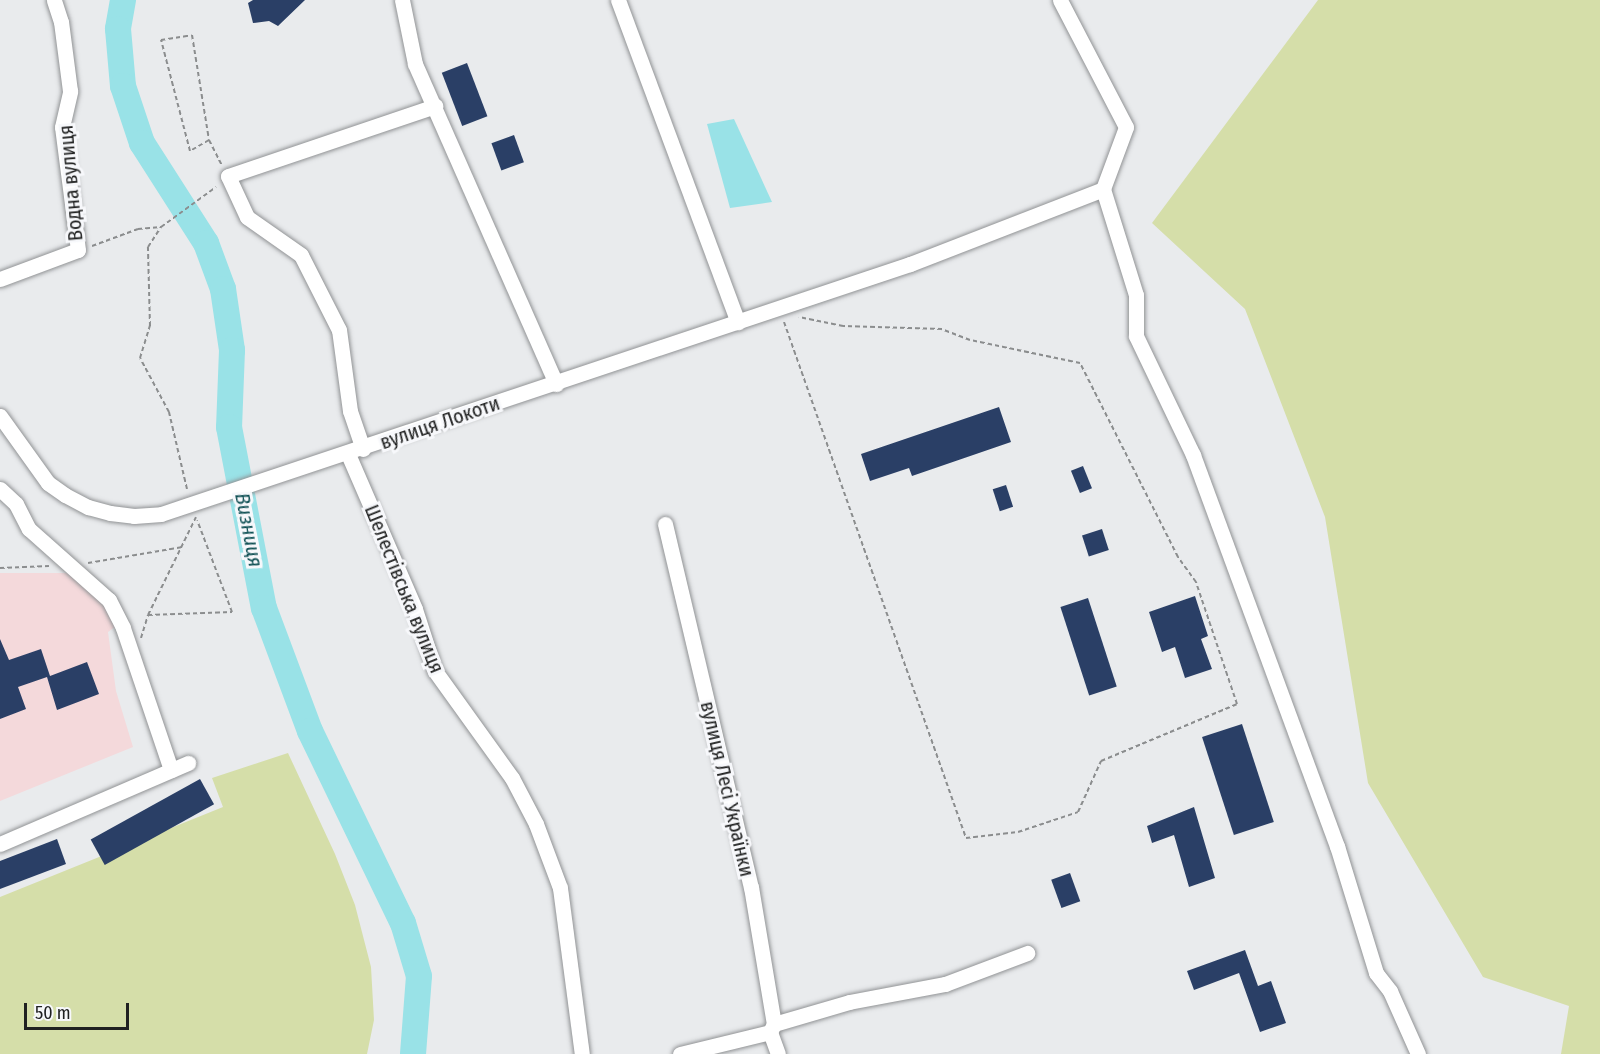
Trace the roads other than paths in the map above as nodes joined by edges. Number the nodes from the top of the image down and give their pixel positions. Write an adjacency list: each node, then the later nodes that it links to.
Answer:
1 (54, 0): 7 (street, Водна вулиця)
2 (402, 0): 5 (street)
3 (618, 0): 8 (street)
4 (1060, 0): 6 (street)
5 (435, 106): 9 (street); 11 (street)
6 (1103, 189): 8 (street, вулиця Локоти); 23 (street)
7 (0, 279)
8 (738, 322): 9 (street, вулиця Локоти)
9 (556, 384): 11 (street, вулиця Локоти)
10 (0, 416): 12 (street, вулиця Локоти)
11 (363, 449): 12 (street, вулиця Локоти)
12 (348, 454): 20 (street, Шелестівська вулиця)
13 (0, 489): 16 (street)
14 (665, 524): 19 (street, вулиця Лесі Українки)
15 (188, 763): 16 (street)
16 (171, 770): 17 (street)
17 (0, 844)
18 (1027, 953): 19 (street)
19 (772, 1028): 21 (street); 22 (street, вулиця Лесі Українки)
20 (582, 1054)
21 (680, 1054)
22 (778, 1054)
23 (1418, 1054)

